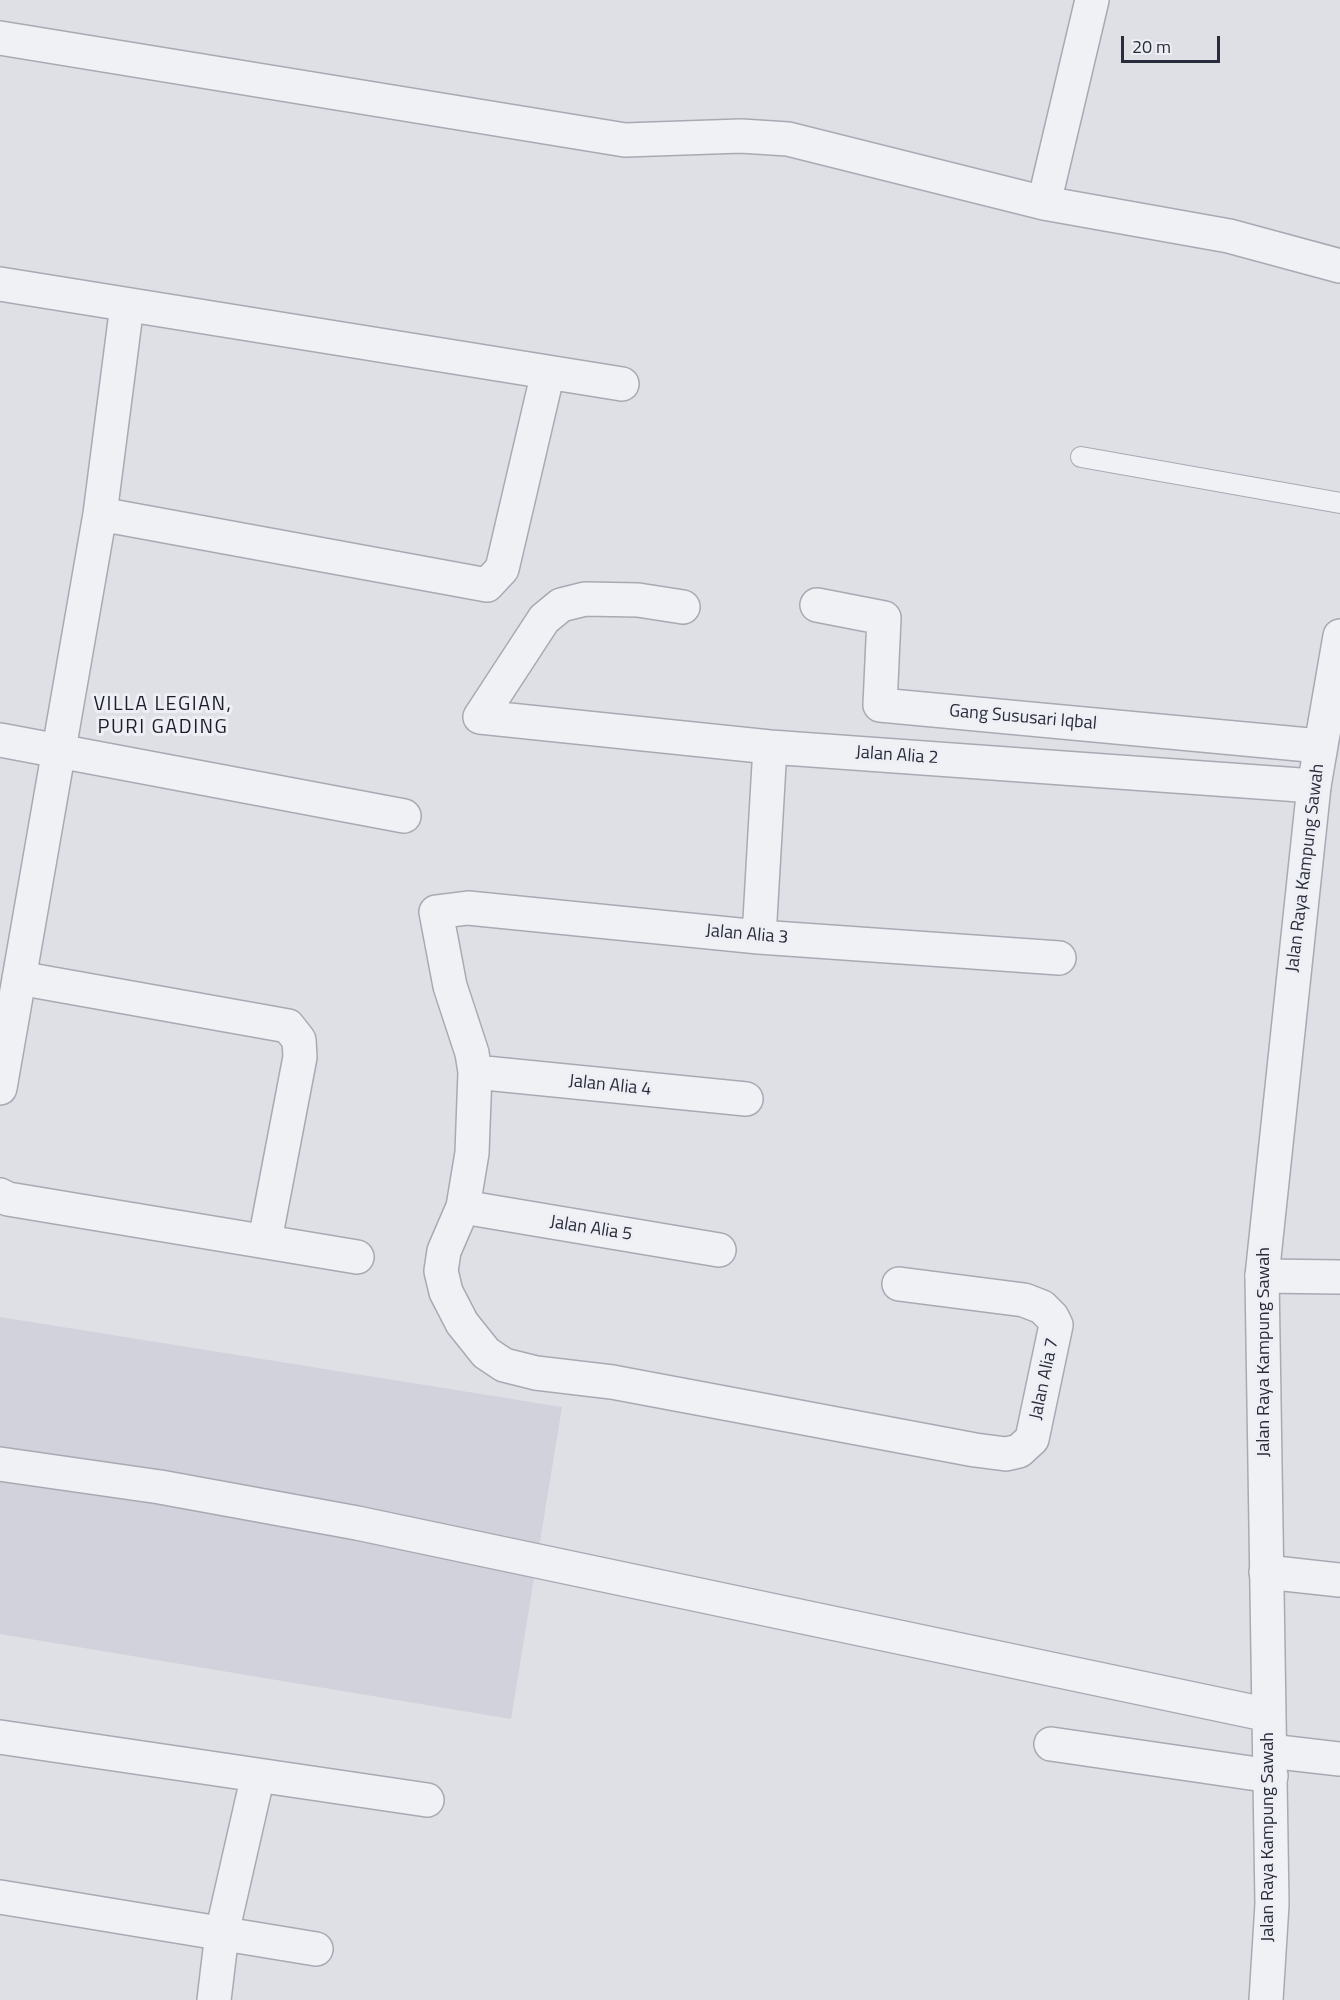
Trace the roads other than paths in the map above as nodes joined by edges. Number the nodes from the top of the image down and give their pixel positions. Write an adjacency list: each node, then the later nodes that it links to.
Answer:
1 (1092, 0): 3 (street)
2 (0, 38): 3 (street)
3 (1044, 203): 4 (street)
4 (1340, 266)
5 (0, 284): 6 (street)
6 (127, 305): 7 (street); 11 (street)
7 (548, 372): 8 (street); 11 (street)
8 (622, 384)
9 (1081, 457): 10 (lane)
10 (1340, 503)
11 (100, 514): 18 (street)
12 (817, 605): 16 (street, Gang Sususari Iqbal)
13 (683, 607): 17 (street, Jalan Alia 2)
14 (1340, 636): 16 (street, Jalan Raya Kampung Sawah)
15 (0, 740): 18 (street)
16 (1320, 746): 19 (street, Jalan Raya Kampung Sawah)
17 (770, 747): 19 (street, Jalan Alia 2); 21 (street)
18 (58, 751): 20 (street); 23 (street)
19 (1314, 786): 32 (street, Jalan Raya Kampung Sawah)
20 (404, 816)
21 (759, 937): 22 (street, Jalan Alia 3); 24 (street, Jalan Alia 3)
22 (1059, 958)
23 (19, 978): 25 (street); 29 (street)
24 (475, 1072): 26 (street, Jalan Alia 4); 28 (street)
25 (0, 1088)
26 (746, 1099)
27 (0, 1195): 29 (street)
28 (463, 1207): 30 (street, Jalan Alia 5); 34 (street, Jalan Alia 7)
29 (265, 1240): 31 (street)
30 (719, 1250)
31 (357, 1257)
32 (1262, 1276): 33 (street); 36 (street, Jalan Raya Kampung Sawah)
33 (1340, 1277)
34 (900, 1284)
35 (0, 1464): 38 (street)
36 (1266, 1572): 37 (street); 38 (street, Jalan Raya Kampung Sawah)
37 (1340, 1580)
38 (1269, 1715): 42 (street, Jalan Raya Kampung Sawah)
39 (0, 1737): 43 (street)
40 (1051, 1744): 42 (street)
41 (1340, 1759): 42 (street)
42 (1270, 1763): 49 (street, Jalan Raya Kampung Sawah)
43 (258, 1775): 44 (street); 46 (street)
44 (427, 1800)
45 (0, 1897): 46 (street)
46 (222, 1933): 47 (street); 48 (street)
47 (316, 1949)
48 (214, 2000)
49 (1266, 2000)

